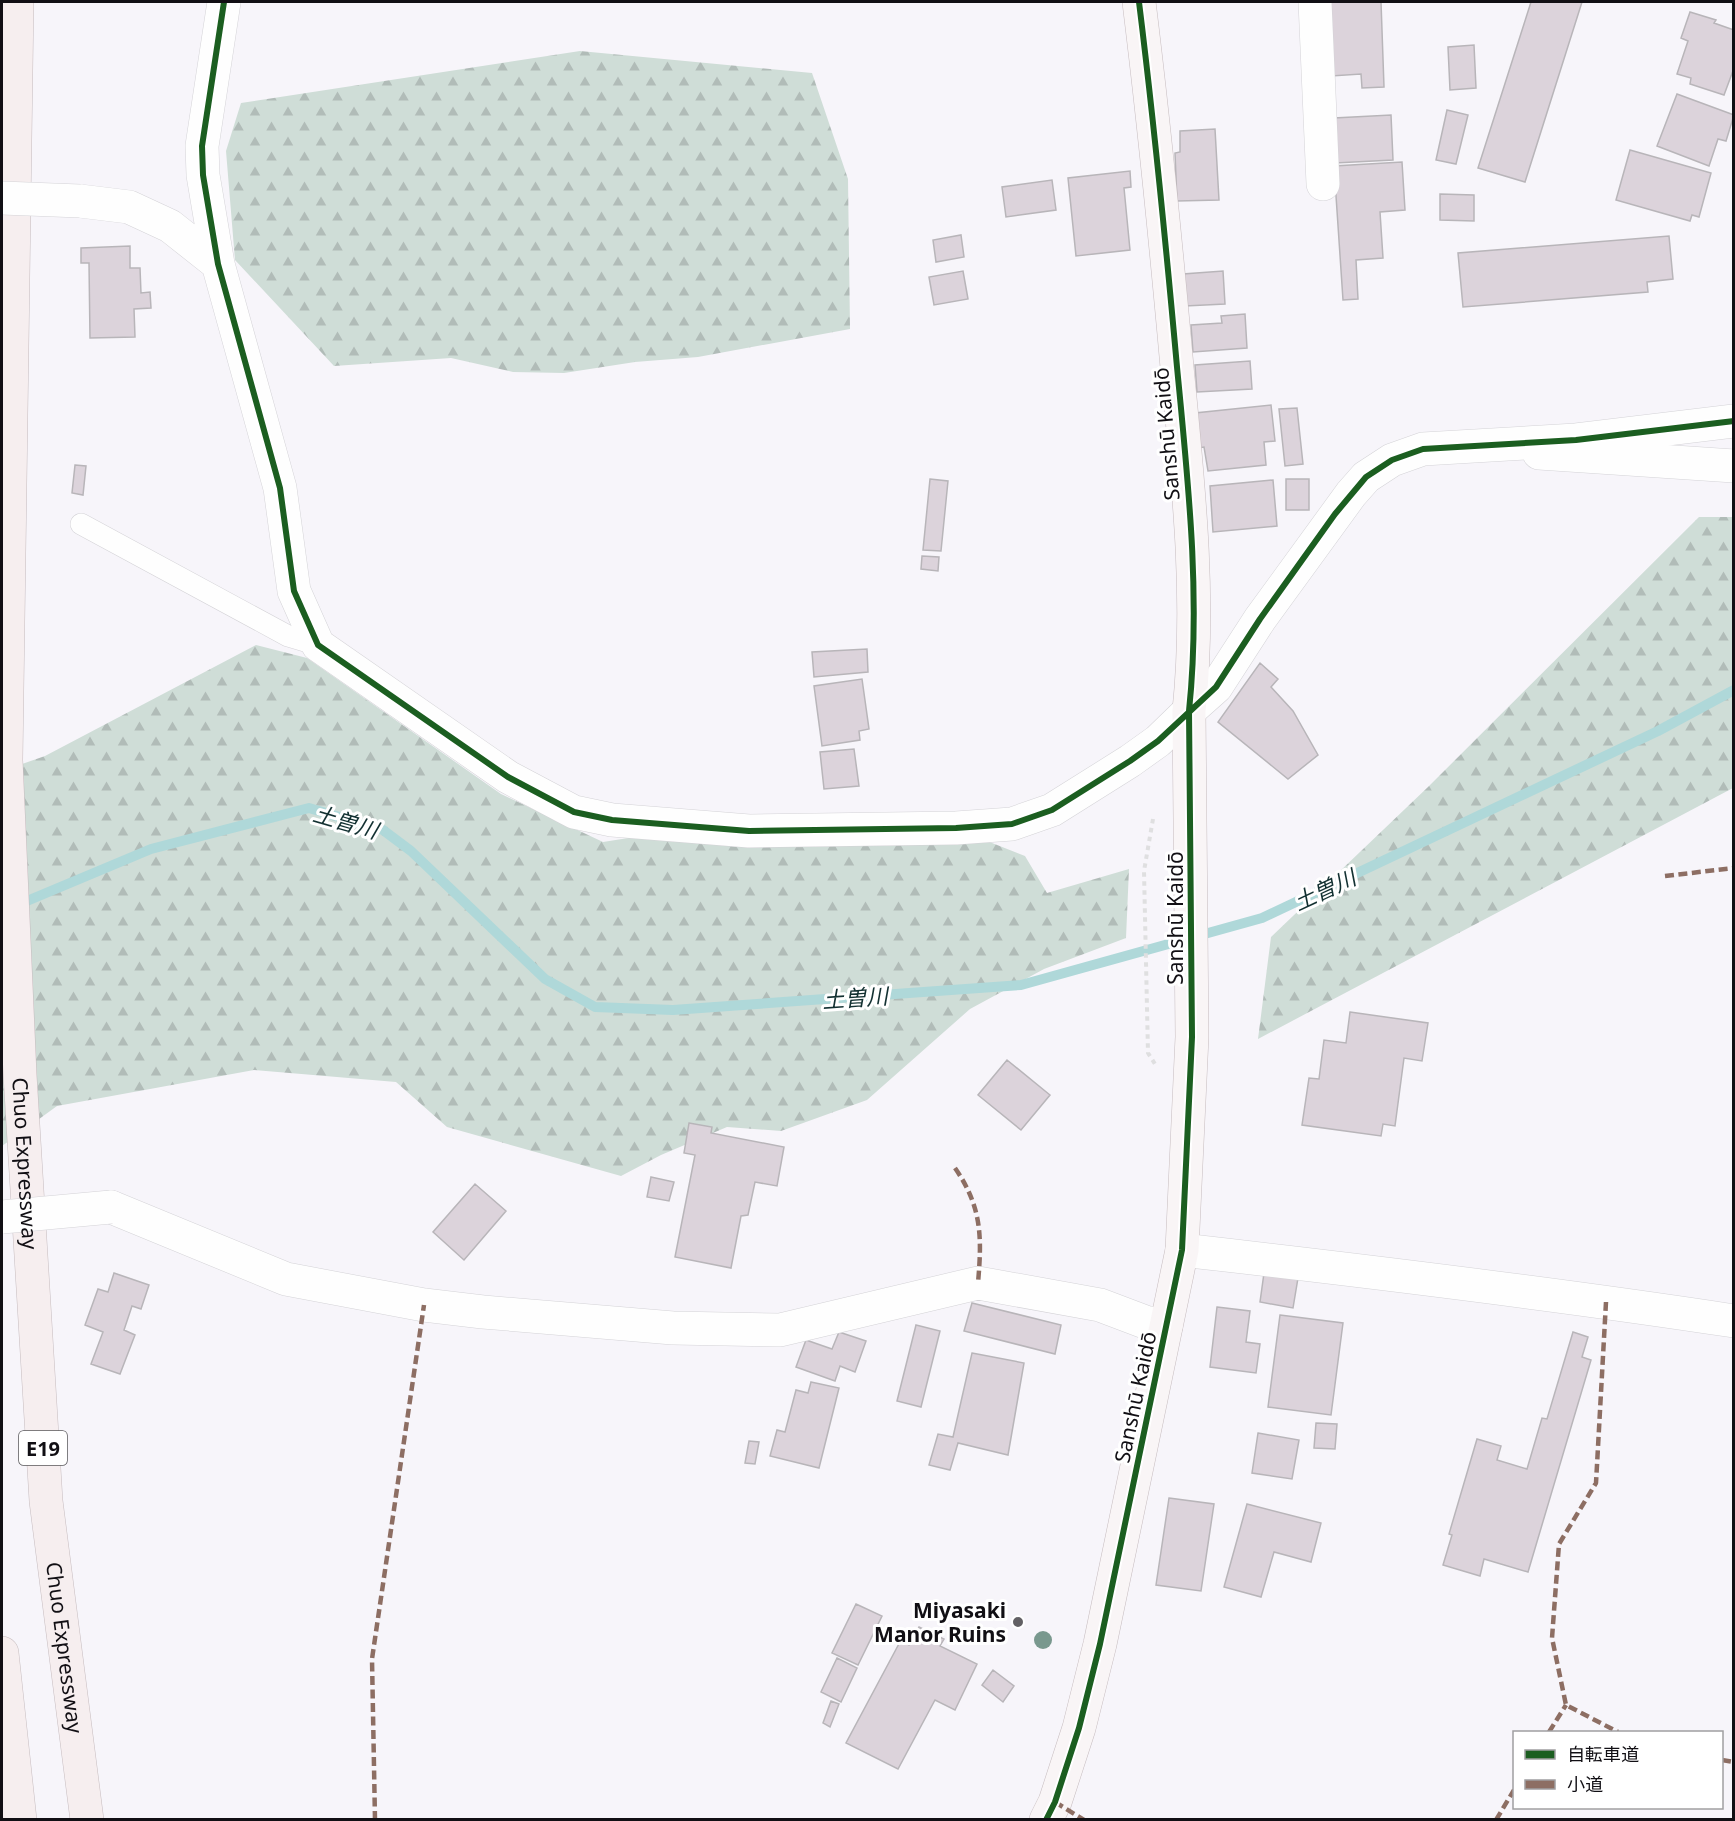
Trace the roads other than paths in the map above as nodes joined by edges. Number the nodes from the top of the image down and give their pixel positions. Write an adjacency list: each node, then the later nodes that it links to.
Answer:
1 (17, 2): 20 (highway, Chuo Expressway / E19)
2 (224, 2): 7 (street)
3 (1138, 2): 13 (main road, Sanshū Kaidō)
4 (1315, 2): 5 (street)
5 (1323, 184)
6 (2, 198): 7 (street, bridge)
7 (218, 264): 12 (street)
8 (1734, 421): 9 (street)
9 (1447, 447): 10 (street); 13 (street)
10 (1734, 466)
11 (81, 524): 12 (lane)
12 (318, 645): 13 (street)
13 (1189, 711): 15 (main road, Sanshū Kaidō)
14 (2, 1217): 17 (street, bridge)
15 (1182, 1250): 16 (street); 17 (main road, Sanshū Kaidō)
16 (1734, 1321)
17 (1166, 1326): 21 (main road, Sanshū Kaidō)
18 (2, 1653): 19 (highway)
19 (20, 1820)
20 (87, 1820)
21 (1046, 1820)

